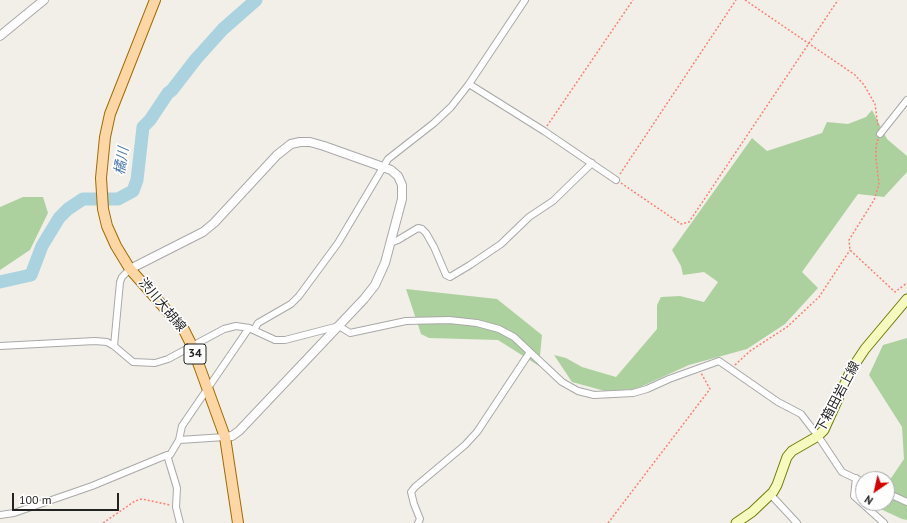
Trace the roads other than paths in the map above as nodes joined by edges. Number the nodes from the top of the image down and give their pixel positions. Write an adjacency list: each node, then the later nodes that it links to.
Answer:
1 (44, 0): 4 (street)
2 (155, 0): 12 (main road, 渋川大胡線 / 34)
3 (525, 0): 5 (street)
4 (0, 36)
5 (469, 84): 8 (street); 9 (street)
6 (907, 100): 7 (street)
7 (880, 134)
8 (592, 163): 10 (street); 11 (street)
9 (383, 167): 11 (street); 12 (street); 15 (street)
10 (616, 180)
11 (390, 243): 14 (street)
12 (130, 269): 17 (street); 18 (main road, 渋川大胡線 / 34)
13 (907, 299): 21 (main road, 下箱田岩上線)
14 (339, 326): 15 (street); 19 (street); 22 (street)
15 (251, 329): 18 (street); 20 (street)
16 (0, 346): 17 (street)
17 (114, 346): 18 (street)
18 (192, 346): 20 (main road, 渋川大胡線 / 34)
19 (530, 352): 21 (street); 35 (street)
20 (208, 387): 22 (main road, 渋川大胡線 / 34); 23 (street)
21 (818, 436): 25 (street); 27 (main road, 下箱田岩上線)
22 (224, 437): 23 (street); 34 (main road, 渋川大胡線 / 34)
23 (179, 440): 24 (street)
24 (167, 455): 32 (street); 33 (street)
25 (855, 478)
26 (855, 487): 28 (street)
27 (771, 495): 36 (main road, 下箱田岩上線); 37 (street)
28 (855, 497)
29 (895, 497): 30 (street)
30 (907, 502)
31 (871, 511): 38 (street)
32 (0, 515)
33 (180, 523)
34 (238, 523)
35 (418, 523)
36 (736, 523)
37 (797, 523)
38 (884, 523)

